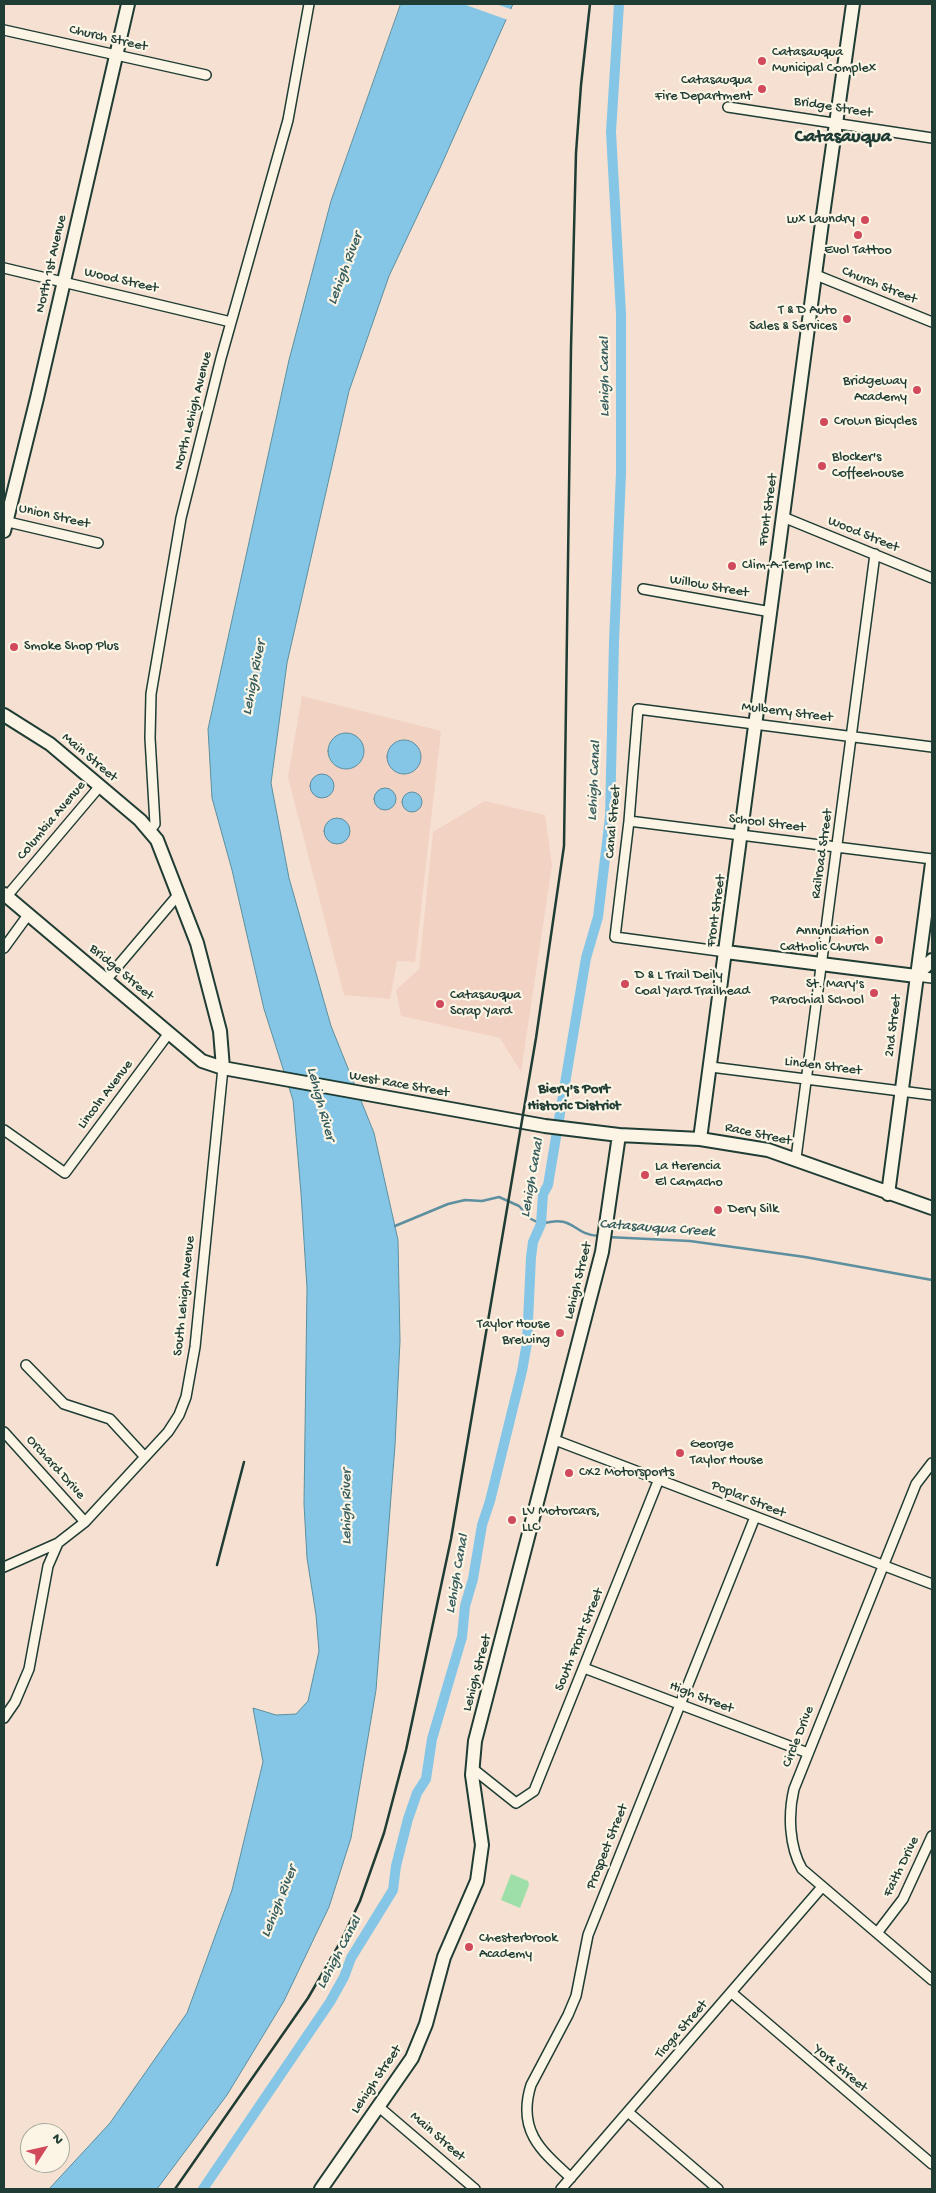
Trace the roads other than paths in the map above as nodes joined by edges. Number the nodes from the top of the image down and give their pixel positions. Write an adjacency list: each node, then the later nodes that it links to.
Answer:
1 (128, 4): 5 (main road, North 1st Avenue)
2 (309, 4): 13 (street, North Lehigh Avenue)
3 (853, 4): 8 (main road, Front Street)
4 (4, 30): 5 (street, Church Street)
5 (116, 56): 6 (street, Church Street); 12 (main road, North 1st Avenue)
6 (206, 75)
7 (728, 106): 8 (street, Bridge Street)
8 (836, 125): 9 (street, Bridge Street); 11 (main road, Front Street)
9 (932, 138)
10 (4, 268): 12 (street, Wood Street)
11 (816, 275): 14 (street, Church Street); 15 (main road, Front Street)
12 (64, 282): 13 (street, Wood Street); 16 (main road, North 1st Avenue)
13 (231, 322): 29 (street, North Lehigh Avenue)
14 (932, 322)
15 (783, 517): 18 (street, Wood Street); 21 (main road, Front Street)
16 (4, 524): 17 (street, Union Street)
17 (98, 543)
18 (875, 554): 19 (street, Wood Street); 25 (street, Railroad Street)
19 (932, 578)
20 (643, 589): 21 (street, Willow Street)
21 (771, 612): 24 (main road, Front Street)
22 (638, 709): 24 (street, Mulberry Street); 28 (street, Canal Street)
23 (4, 715): 27 (main road, Main Street)
24 (757, 723): 25 (street, Mulberry Street); 30 (main road, Front Street)
25 (852, 735): 26 (street, Mulberry Street); 31 (street, Railroad Street)
26 (932, 747)
27 (100, 786): 29 (main road, Main Street); 33 (street, Columbia Avenue)
28 (629, 820): 30 (street, School Street); 37 (street, Canal Street)
29 (150, 830): 34 (main road, South Lehigh Avenue)
30 (742, 835): 31 (street, School Street); 37 (main road, Front Street)
31 (838, 847): 32 (street, School Street); 39 (street, Railroad Street)
32 (932, 861): 40 (main road, 2nd Street)
33 (5, 895): 35 (main road, Bridge Street)
34 (178, 895): 42 (street); 45 (main road, South Lehigh Avenue)
35 (28, 916): 36 (street); 42 (main road, Bridge Street)
36 (4, 948)
37 (726, 952): 39 (main road); 44 (main road, Front Street)
38 (932, 960): 40 (main road)
39 (822, 964): 40 (main road); 46 (street, Railroad Street)
40 (916, 976): 41 (street); 47 (main road, 2nd Street)
41 (932, 978)
42 (106, 980): 43 (main road, Bridge Street)
43 (169, 1034): 45 (main road, Bridge Street); 50 (street, Lincoln Avenue)
44 (711, 1067): 46 (street, Linden Street); 52 (main road, Front Street)
45 (223, 1068): 49 (main road, West Race Street); 59 (street, South Lehigh Avenue)
46 (807, 1079): 47 (street, Linden Street); 53 (street, Railroad Street)
47 (902, 1090): 48 (street, Linden Street); 54 (main road, 2nd Street)
48 (932, 1095)
49 (569, 1129): 51 (main road, Race Street)
50 (4, 1130)
51 (619, 1135): 52 (main road, Race Street); 58 (main road, Lehigh Street)
52 (700, 1139): 53 (main road, Race Street)
53 (796, 1158): 54 (main road, Race Street)
54 (888, 1194): 55 (main road, Race Street)
55 (932, 1208)
56 (26, 1365): 59 (street)
57 (4, 1432): 63 (street, Orchard Drive)
58 (555, 1440): 61 (street, Poplar Street); 72 (main road, Lehigh Street)
59 (145, 1457): 63 (street, South Lehigh Avenue)
60 (932, 1463): 66 (street, Circle Drive)
61 (659, 1479): 62 (street, Poplar Street); 68 (street, South Front Street)
62 (755, 1517): 66 (street, Poplar Street); 69 (street, Prospect Street)
63 (85, 1522): 64 (street, South Lehigh Avenue)
64 (58, 1543): 65 (street); 70 (street, South Lehigh Avenue)
65 (4, 1566)
66 (882, 1566): 67 (street, Poplar Street); 71 (street, Circle Drive)
67 (932, 1584)
68 (584, 1668): 69 (street, High Street); 72 (street, South Front Street)
69 (680, 1705): 71 (street, High Street); 82 (street, Prospect Street)
70 (4, 1718)
71 (808, 1753): 75 (street, Circle Drive)
72 (472, 1768): 79 (main road, Lehigh Street)
73 (932, 1836): 74 (street, Faith Drive)
74 (929, 1848): 76 (street, Faith Drive)
75 (822, 1888): 76 (street, Circle Drive); 78 (street, Tioga Street)
76 (877, 1934): 77 (street, Circle Drive)
77 (932, 1980)
78 (732, 1993): 80 (street, Tioga Street); 81 (street, York Street)
79 (379, 2107): 83 (main road, Lehigh Street); 84 (street, Main Street)
80 (628, 2112): 82 (street, Tioga Street); 86 (street)
81 (932, 2164)
82 (571, 2178): 85 (street, Tioga Street)
83 (321, 2189)
84 (475, 2189)
85 (561, 2189)
86 (718, 2189)

